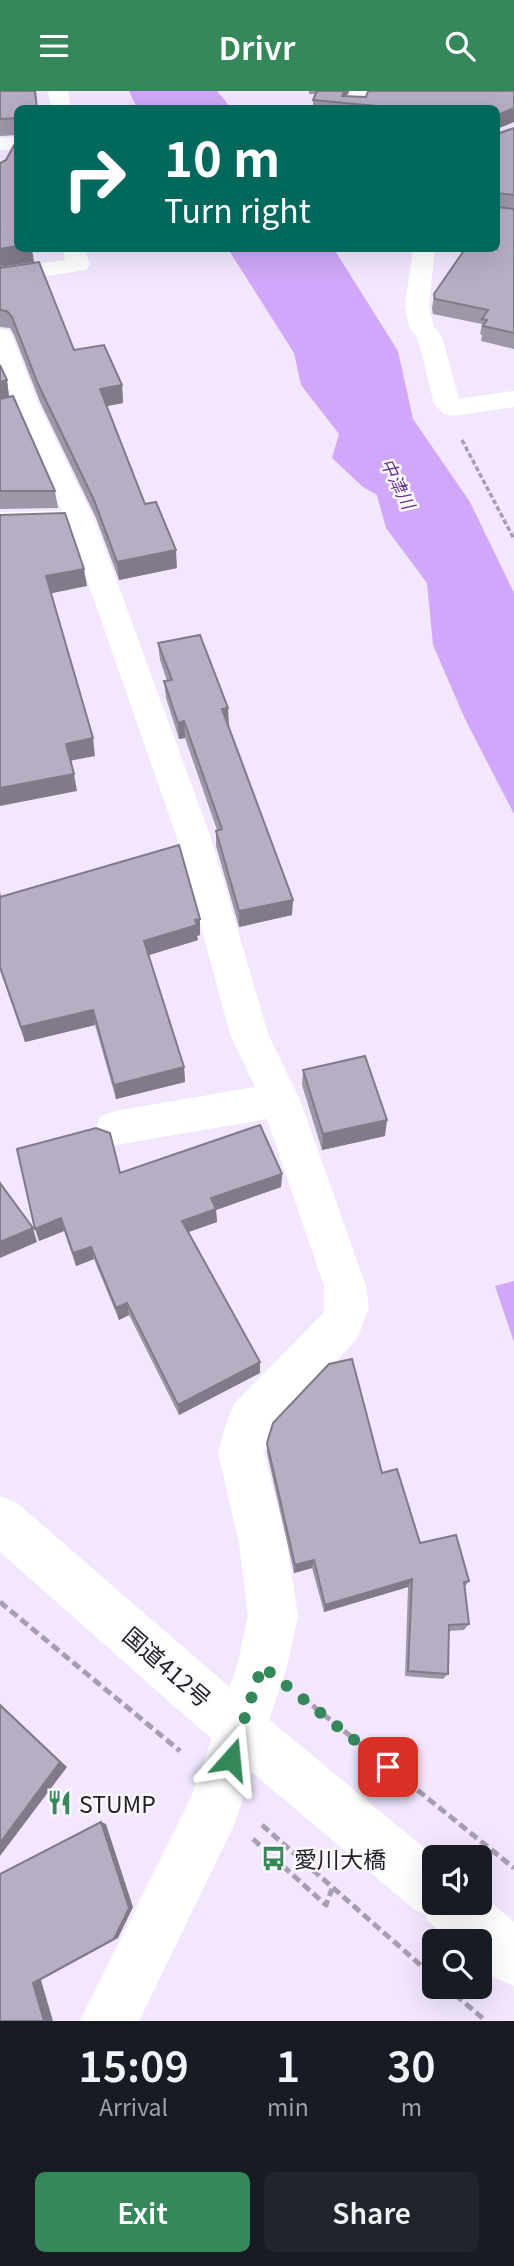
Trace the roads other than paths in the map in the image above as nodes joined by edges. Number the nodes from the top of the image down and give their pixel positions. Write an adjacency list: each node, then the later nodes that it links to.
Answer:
1 (75, 252): 3 (main road)
2 (424, 252): 5 (main road)
3 (0, 276)
4 (0, 336): 6 (main road)
5 (514, 399)
6 (80, 519): 7 (main road); 8 (main road)
7 (0, 521)
8 (280, 1100): 9 (main road); 14 (main road)
9 (115, 1128)
10 (0, 1520): 11 (main road, 国道412号)
11 (422, 1881)
12 (463, 1915): 13 (main road)
13 (514, 1958)
14 (109, 2021)

